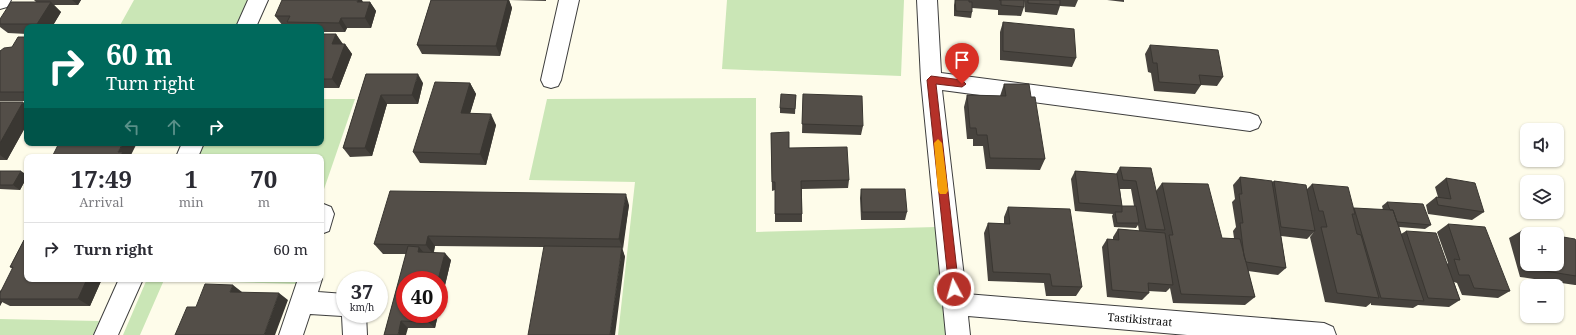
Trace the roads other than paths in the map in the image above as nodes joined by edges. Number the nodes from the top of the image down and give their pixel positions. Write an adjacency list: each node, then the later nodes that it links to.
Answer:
1 (258, 0): 4 (street)
2 (569, 0): 5 (street)
3 (926, 0): 6 (street)
4 (247, 24)
5 (551, 80)
6 (931, 80): 7 (street); 12 (street)
7 (1250, 122)
8 (130, 282): 14 (street)
9 (309, 282): 10 (street)
10 (302, 302): 11 (street); 15 (street)
11 (336, 304)
12 (955, 304): 17 (street); 18 (street, Tastikistraat)
13 (354, 323): 16 (street)
14 (106, 335)
15 (291, 335)
16 (355, 335)
17 (958, 335)
18 (1324, 335)

